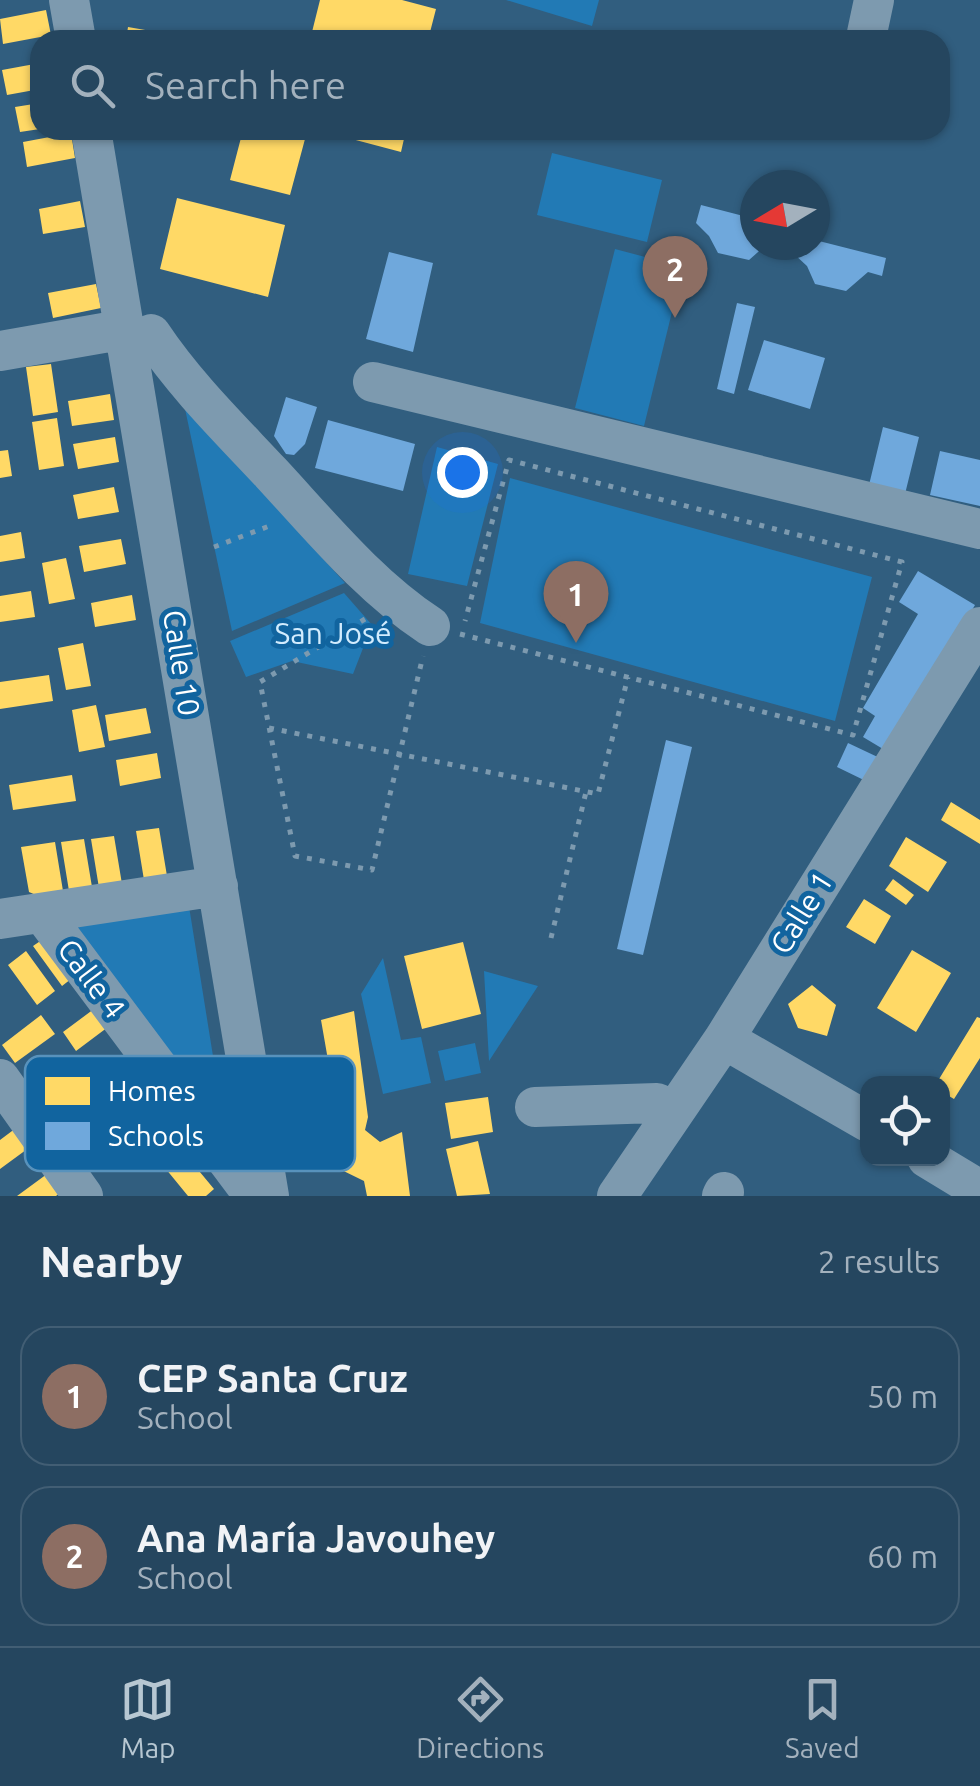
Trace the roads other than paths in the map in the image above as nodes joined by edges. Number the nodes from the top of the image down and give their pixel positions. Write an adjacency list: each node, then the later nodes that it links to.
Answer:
1 (68, 0): 2 (street)
2 (74, 30)
3 (94, 140): 4 (street, Calle 10)
4 (139, 331): 5 (street); 9 (street); 10 (street, Calle 10)
5 (0, 350)
6 (372, 382): 7 (street)
7 (980, 529)
8 (980, 626): 13 (street, Calle 1)
9 (446, 630)
10 (218, 886): 11 (street); 15 (street, Calle 10)
11 (43, 914): 12 (street); 14 (street, Calle 4)
12 (0, 919)
13 (724, 1039): 18 (street, Calle 1); 20 (street)
14 (152, 1056)
15 (239, 1056)
16 (0, 1079): 19 (street)
17 (536, 1107): 18 (street)
18 (674, 1112): 25 (street, Calle 1)
19 (25, 1114)
20 (860, 1117)
21 (942, 1166): 23 (street)
22 (65, 1171): 24 (street)
23 (978, 1185)
24 (83, 1196)
25 (617, 1196)

